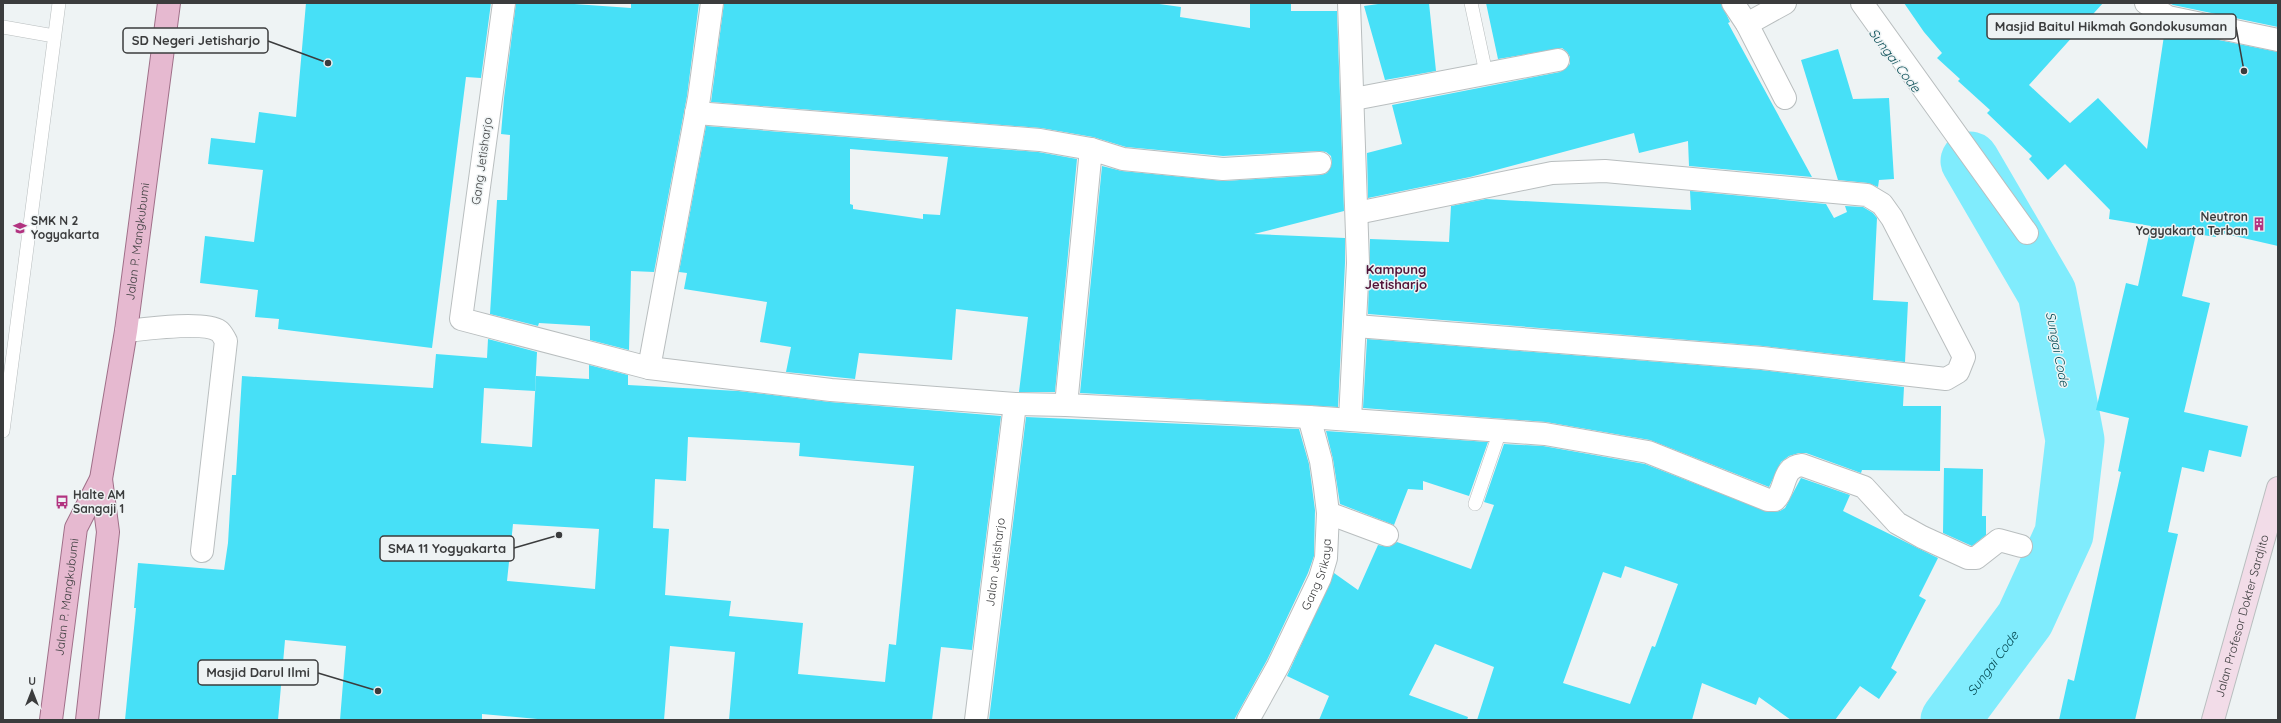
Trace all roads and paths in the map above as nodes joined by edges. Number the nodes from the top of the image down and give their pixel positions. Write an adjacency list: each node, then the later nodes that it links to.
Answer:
1 (59, 3): 13 (lane)
2 (169, 3): 25 (main road, Jalan P. Mangkubumi)
3 (504, 3): 26 (street, Gang Jetisharjo)
4 (712, 3): 19 (street)
5 (1349, 3): 18 (street)
6 (1471, 3): 16 (lane)
7 (1732, 3): 11 (street)
8 (1862, 3): 23 (street)
9 (2146, 3): 14 (street)
10 (1778, 7): 11 (street)
11 (1747, 24): 17 (street)
12 (3, 27): 13 (lane)
13 (54, 36): 31 (lane)
14 (2278, 40)
15 (1558, 60): 16 (street)
16 (1486, 73): 18 (street)
17 (1785, 98)
18 (1354, 99): 22 (street)
19 (696, 113): 20 (street); 26 (street)
20 (1091, 149): 21 (street); 28 (street)
21 (1320, 163)
22 (1357, 213): 24 (street); 24 (street)
23 (2027, 232)
24 (1356, 326): 30 (street)
25 (126, 331): 33 (main road, Jalan P. Mangkubumi); 39 (street)
26 (649, 368): 27 (street)
27 (1014, 404): 28 (street); 42 (street, Jalan Jetisharjo)
28 (1066, 405): 29 (street)
29 (1309, 417): 30 (street); 36 (street, Gang Srikaya)
30 (1350, 419): 32 (street)
31 (3, 431)
32 (1500, 431): 35 (lane); 38 (street)
33 (101, 479): 40 (main road, Jalan P. Mangkubumi); 41 (main road, Jalan P. Mangkubumi)
34 (2278, 488): 44 (street, Jalan Profesor Dokter Sardjito)
35 (1475, 504)
36 (1328, 513): 37 (street); 43 (street, Gang Srikaya)
37 (1387, 535)
38 (2021, 546)
39 (202, 550)
40 (51, 720)
41 (87, 720)
42 (976, 720)
43 (1248, 720)
44 (2213, 720)

